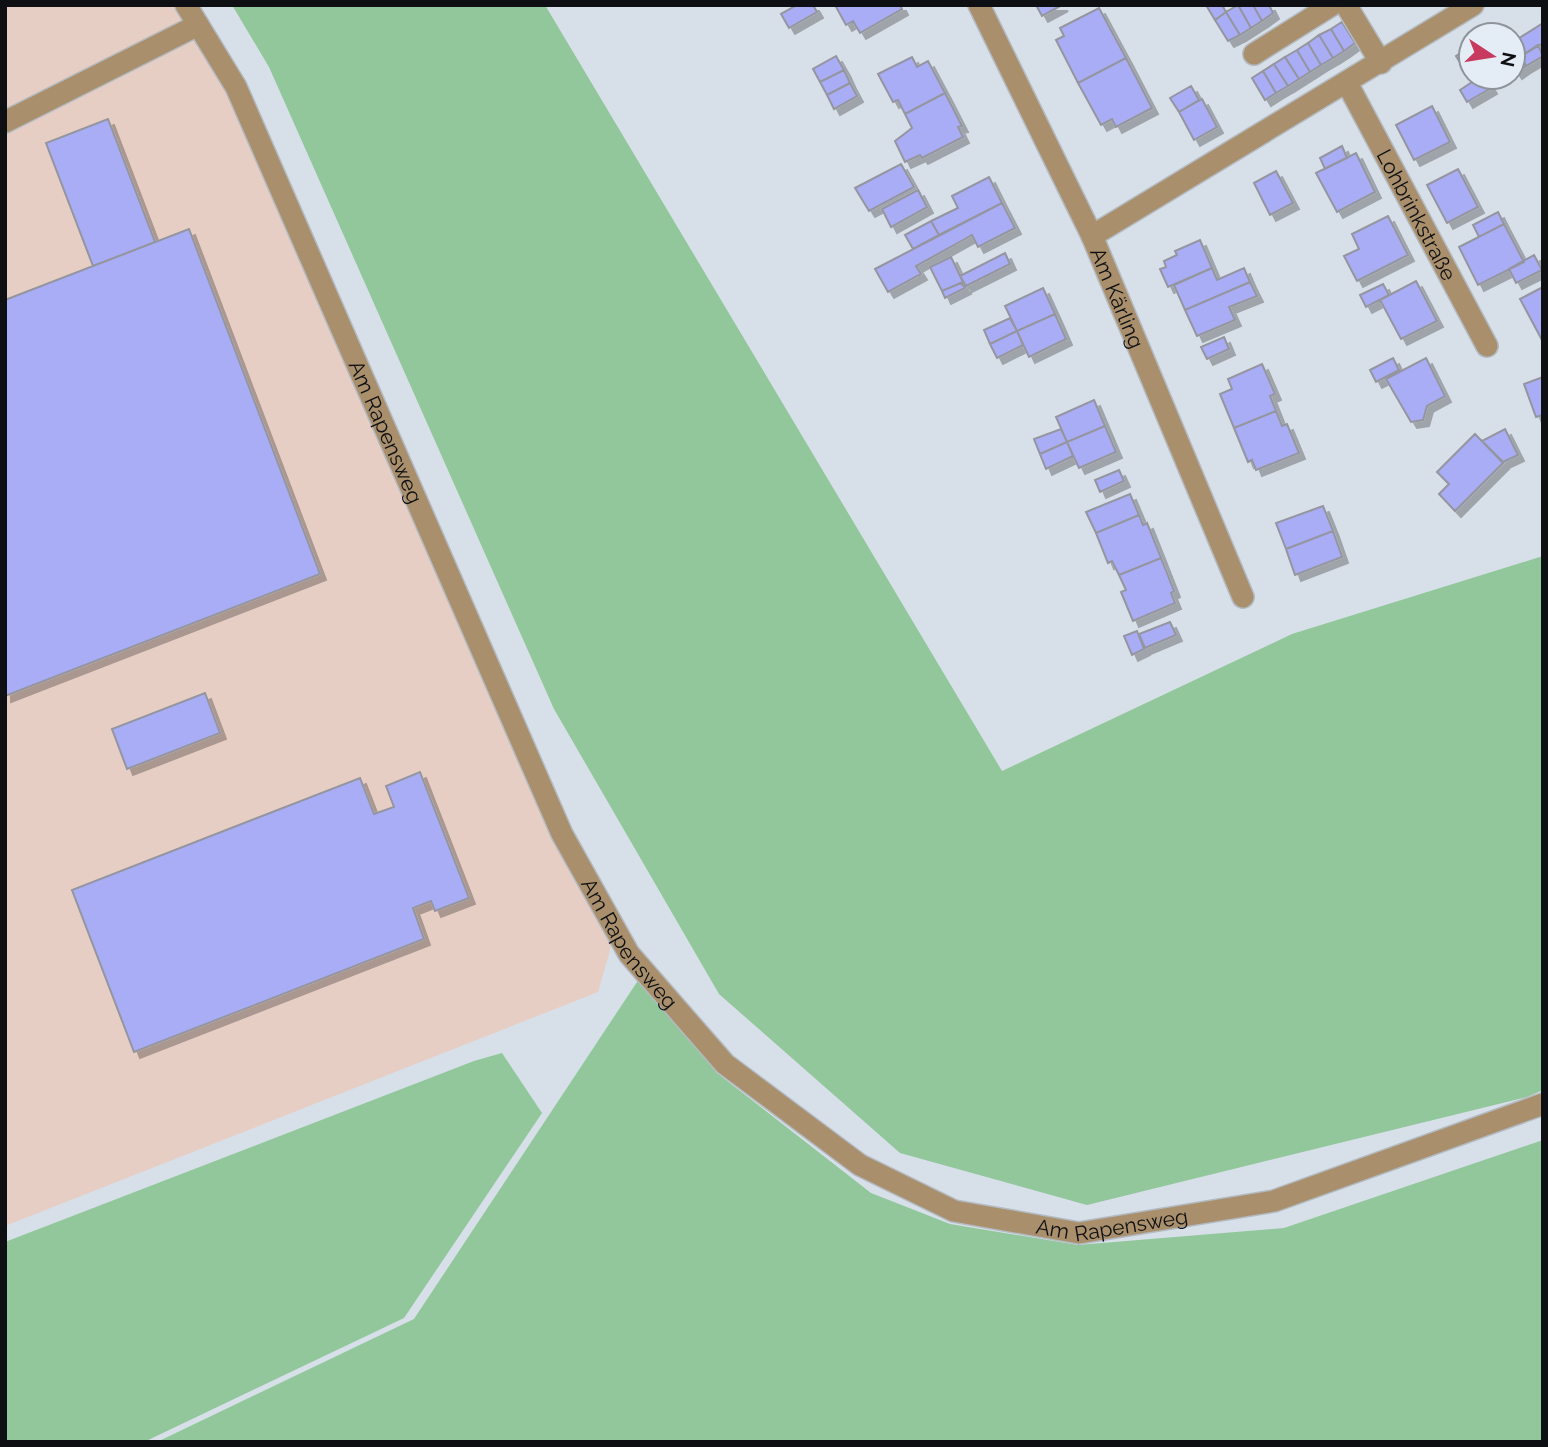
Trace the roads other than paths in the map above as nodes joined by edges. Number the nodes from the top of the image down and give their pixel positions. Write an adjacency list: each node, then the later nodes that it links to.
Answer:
1 (186, 5): 6 (street, Am Rapensweg)
2 (979, 5): 11 (street, Am Kärling)
3 (1332, 5): 7 (street)
4 (1346, 5): 8 (street)
5 (1474, 5): 8 (street)
6 (198, 25): 10 (street); 14 (street, Am Rapensweg)
7 (1254, 54)
8 (1381, 63): 9 (street)
9 (1347, 83): 11 (street); 12 (street, Lohbrinkstraße)
10 (5, 122)
11 (1092, 236): 13 (street, Am Kärling)
12 (1487, 346)
13 (1243, 597)
14 (1543, 1104)

